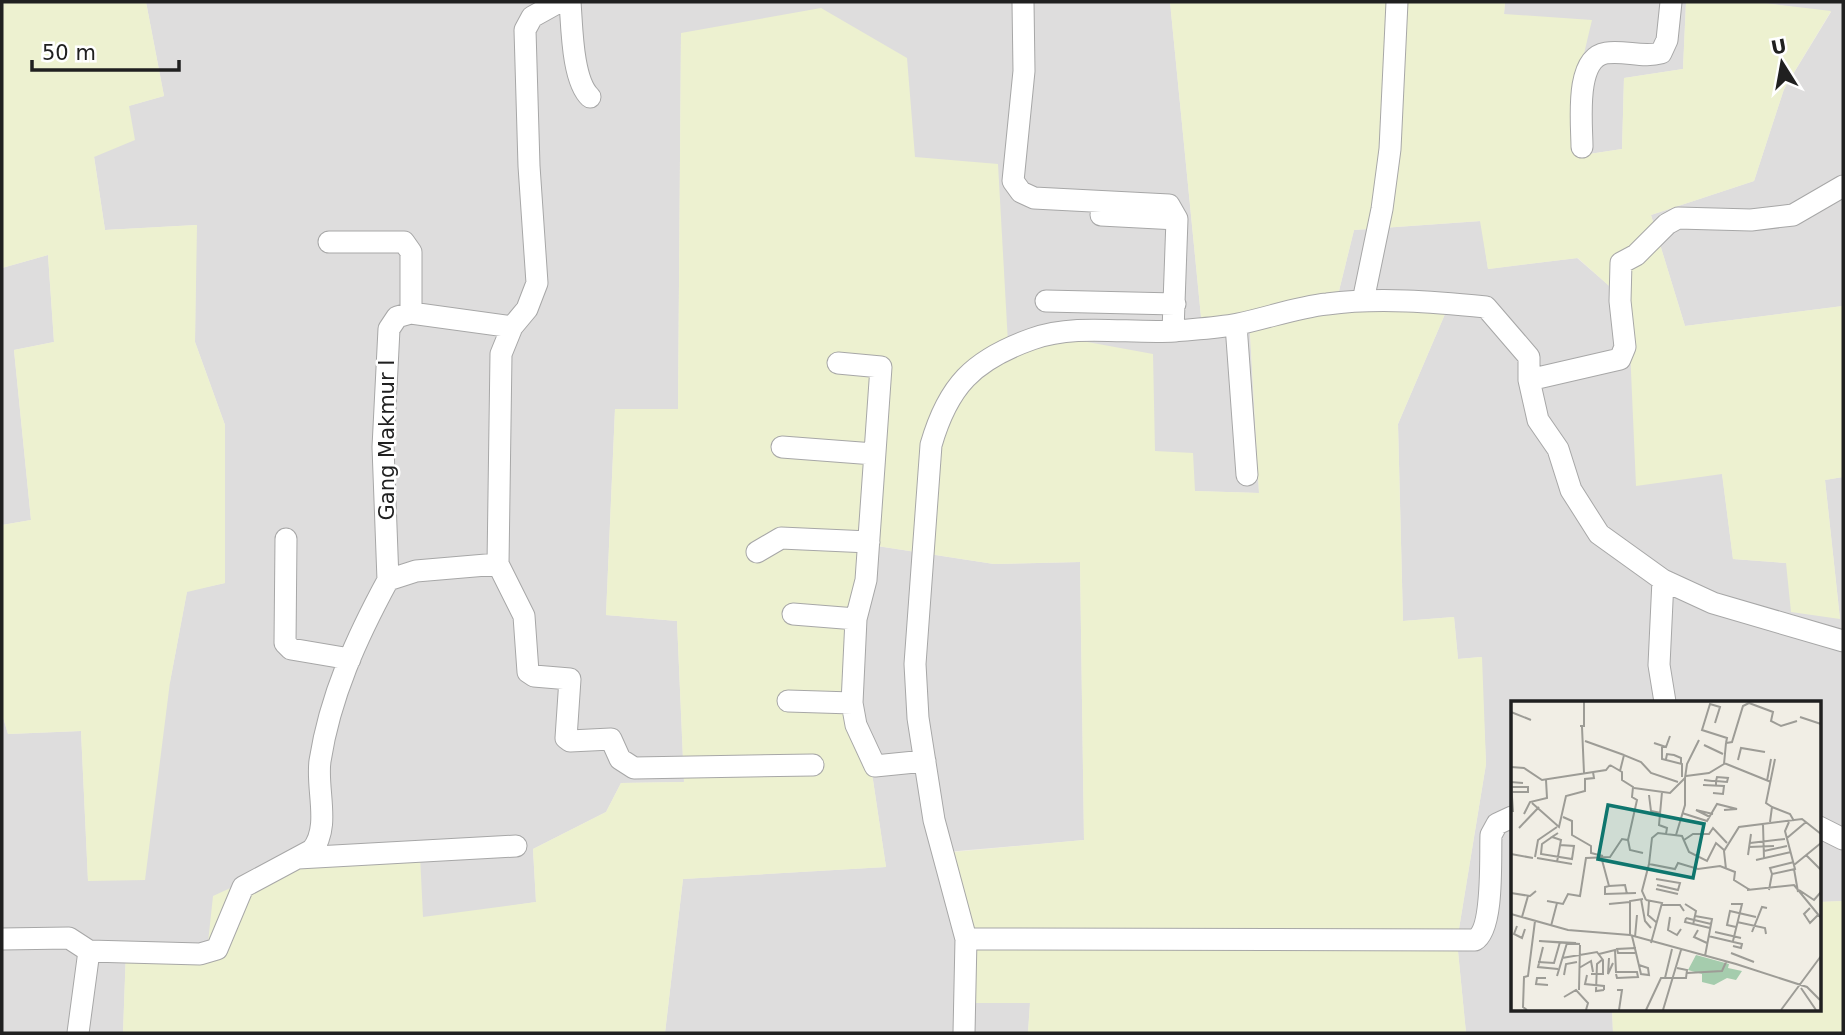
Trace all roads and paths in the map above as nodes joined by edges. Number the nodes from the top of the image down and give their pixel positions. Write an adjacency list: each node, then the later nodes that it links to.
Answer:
1 (559, 2): 17 (street)
2 (570, 2): 6 (street)
3 (1023, 2): 10 (street)
4 (1397, 2): 13 (street)
5 (1671, 2): 7 (street)
6 (590, 97)
7 (1582, 148)
8 (1843, 186): 20 (street)
9 (1050, 212): 10 (street)
10 (1177, 219): 14 (street)
11 (329, 242): 15 (street)
12 (1046, 301): 14 (street)
13 (1363, 301): 16 (street); 20 (street)
14 (1175, 304): 18 (street)
15 (411, 313): 17 (street); 28 (street, Gang Makmur I)
16 (1236, 324): 18 (street); 23 (street)
17 (512, 327): 27 (street)
18 (1173, 331): 37 (street)
19 (838, 363): 22 (street)
20 (1529, 380): 29 (street)
21 (782, 447): 22 (street)
22 (874, 454): 25 (street)
23 (1247, 475)
24 (286, 539): 33 (street)
25 (869, 542): 26 (street); 31 (street)
26 (757, 552)
27 (498, 564): 28 (street); 38 (street)
28 (388, 580): 33 (street)
29 (1664, 580): 32 (street); 35 (street)
30 (793, 614): 31 (street)
31 (856, 619): 36 (street)
32 (1843, 641)
33 (350, 659): 43 (street)
34 (788, 701): 36 (street)
35 (1665, 701)
36 (852, 703): 37 (street)
37 (925, 761): 45 (street)
38 (813, 765)
39 (1511, 818): 45 (street)
40 (1820, 828): 41 (street)
41 (1843, 839)
42 (516, 846): 43 (street)
43 (296, 859): 46 (street)
44 (2, 939): 46 (street)
45 (966, 939): 48 (street)
46 (89, 951): 47 (street)
47 (78, 1033)
48 (964, 1033)

